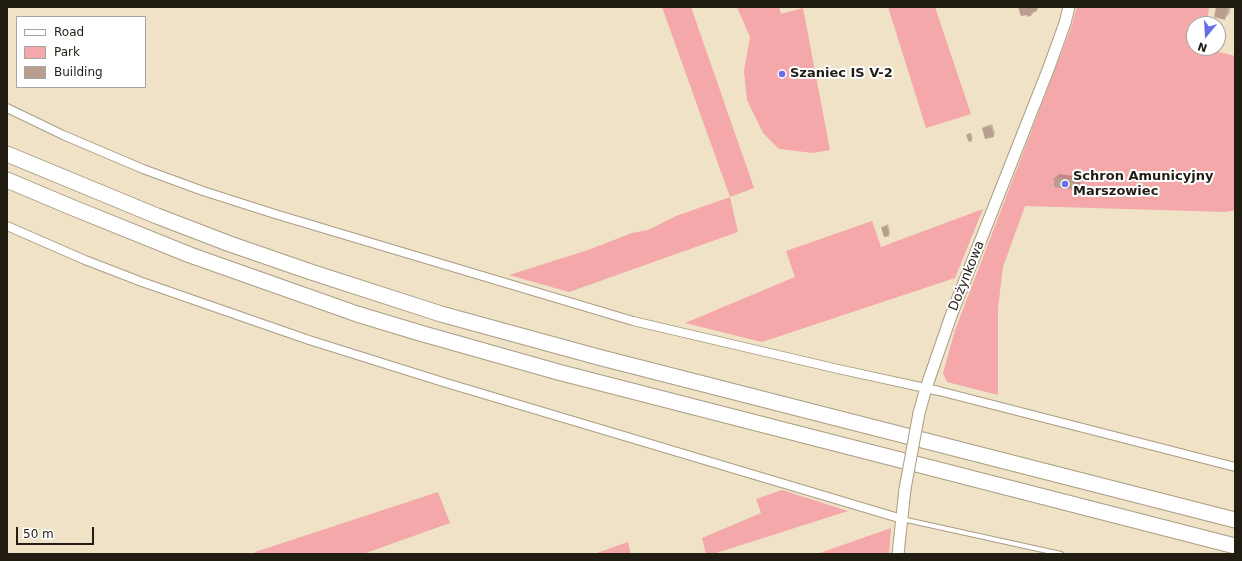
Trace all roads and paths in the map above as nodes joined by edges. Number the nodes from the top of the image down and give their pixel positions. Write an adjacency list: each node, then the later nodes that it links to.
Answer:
1 (1069, 7): 6 (street, Dożynkowa)
2 (7, 108): 6 (street)
3 (7, 154): 9 (highway)
4 (7, 180): 10 (highway)
5 (7, 226): 8 (street)
6 (926, 388): 7 (street); 8 (street, Dożynkowa, bridge)
7 (1235, 467)
8 (902, 519): 11 (street, Dożynkowa); 12 (lane)
9 (1235, 520)
10 (1235, 546)
11 (898, 554)
12 (1061, 554)

